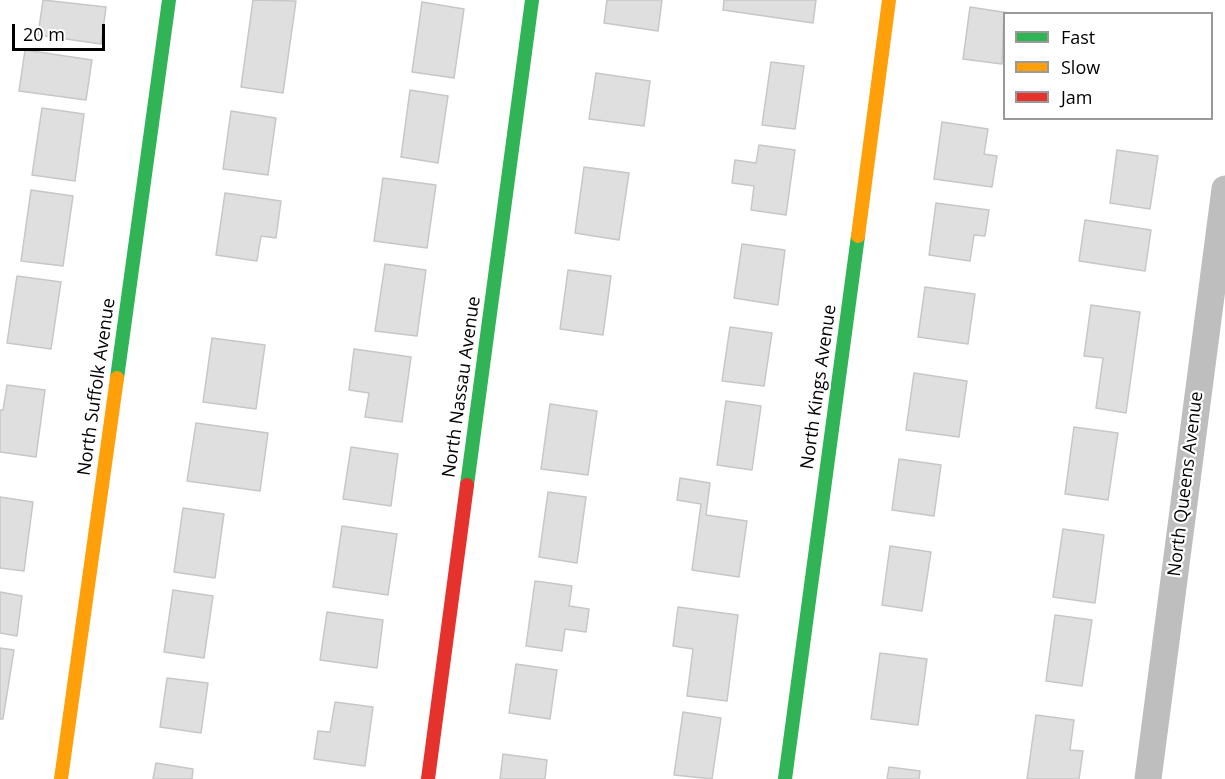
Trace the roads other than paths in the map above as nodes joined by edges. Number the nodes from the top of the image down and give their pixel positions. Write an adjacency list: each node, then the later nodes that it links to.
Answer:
1 (169, 0): 5 (street, North Suffolk Avenue)
2 (532, 0): 6 (street, North Nassau Avenue)
3 (889, 0): 7 (street, North Kings Avenue)
4 (1225, 189): 8 (street, North Queens Avenue)
5 (61, 779)
6 (428, 779)
7 (785, 779)
8 (1148, 779)

